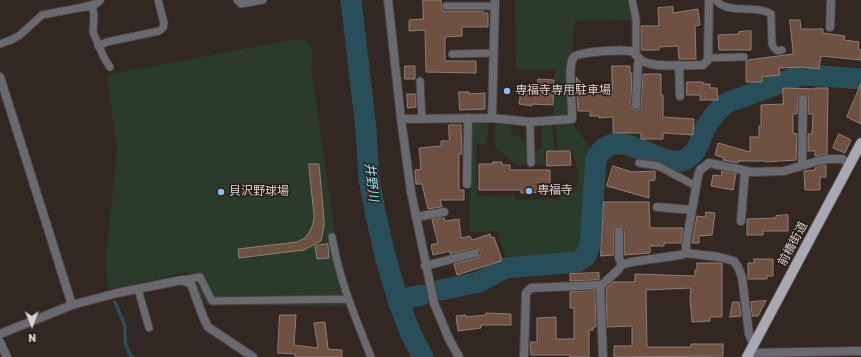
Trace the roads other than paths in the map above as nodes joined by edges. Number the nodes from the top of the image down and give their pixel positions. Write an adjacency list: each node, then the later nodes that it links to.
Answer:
1 (100, 0): 11 (street)
2 (158, 0): 15 (lane)
3 (237, 0): 4 (lane)
4 (263, 0)
5 (388, 0): 31 (street)
6 (632, 0): 19 (lane)
7 (709, 0): 21 (street)
8 (716, 0): 16 (lane)
9 (831, 0): 13 (street)
10 (495, 3): 12 (lane); 17 (street)
11 (88, 6): 14 (lane); 15 (lane)
12 (446, 6)
13 (830, 27)
14 (0, 44)
15 (98, 46): 23 (lane)
16 (782, 50)
17 (494, 53): 18 (lane); 30 (street)
18 (452, 54)
19 (638, 57): 22 (street); 28 (street); 33 (street)
20 (744, 57): 21 (lane)
21 (708, 58): 22 (street)
22 (679, 66): 26 (street)
23 (110, 67)
24 (0, 77): 57 (street)
25 (420, 81): 32 (lane)
26 (680, 96)
27 (803, 99): 38 (street)
28 (636, 104)
29 (468, 118): 30 (street); 32 (street); 40 (street)
30 (492, 118): 33 (street)
31 (401, 119): 32 (street); 45 (street)
32 (422, 119)
33 (530, 122): 35 (lane)
34 (859, 149): 37 (main road, 前橋街道)
35 (531, 163)
36 (639, 163): 41 (lane)
37 (850, 164): 38 (street); 62 (main road, 前橋街道)
38 (802, 165): 39 (street)
39 (745, 171): 41 (street); 46 (street)
40 (467, 184)
41 (696, 186): 43 (street)
42 (657, 207): 43 (street)
43 (692, 210): 50 (street)
44 (444, 212): 45 (street)
45 (416, 217): 52 (street)
46 (741, 222)
47 (620, 231): 51 (street)
48 (332, 237): 56 (lane)
49 (475, 253): 52 (street)
50 (686, 253): 51 (street); 62 (street)
51 (622, 265): 54 (street)
52 (425, 266): 67 (street)
53 (182, 280): 55 (street); 56 (lane); 65 (street)
54 (600, 285): 68 (street); 69 (street)
55 (138, 289): 57 (street); 58 (lane)
56 (348, 299): 66 (lane)
57 (72, 305): 59 (street)
58 (149, 328)
59 (0, 334)
60 (0, 342): 64 (street)
61 (861, 351): 63 (street)
62 (751, 352): 63 (street)
63 (762, 355)
64 (7, 357)
65 (253, 357)
66 (371, 357)
67 (459, 357)
68 (524, 357)
69 (603, 357)

